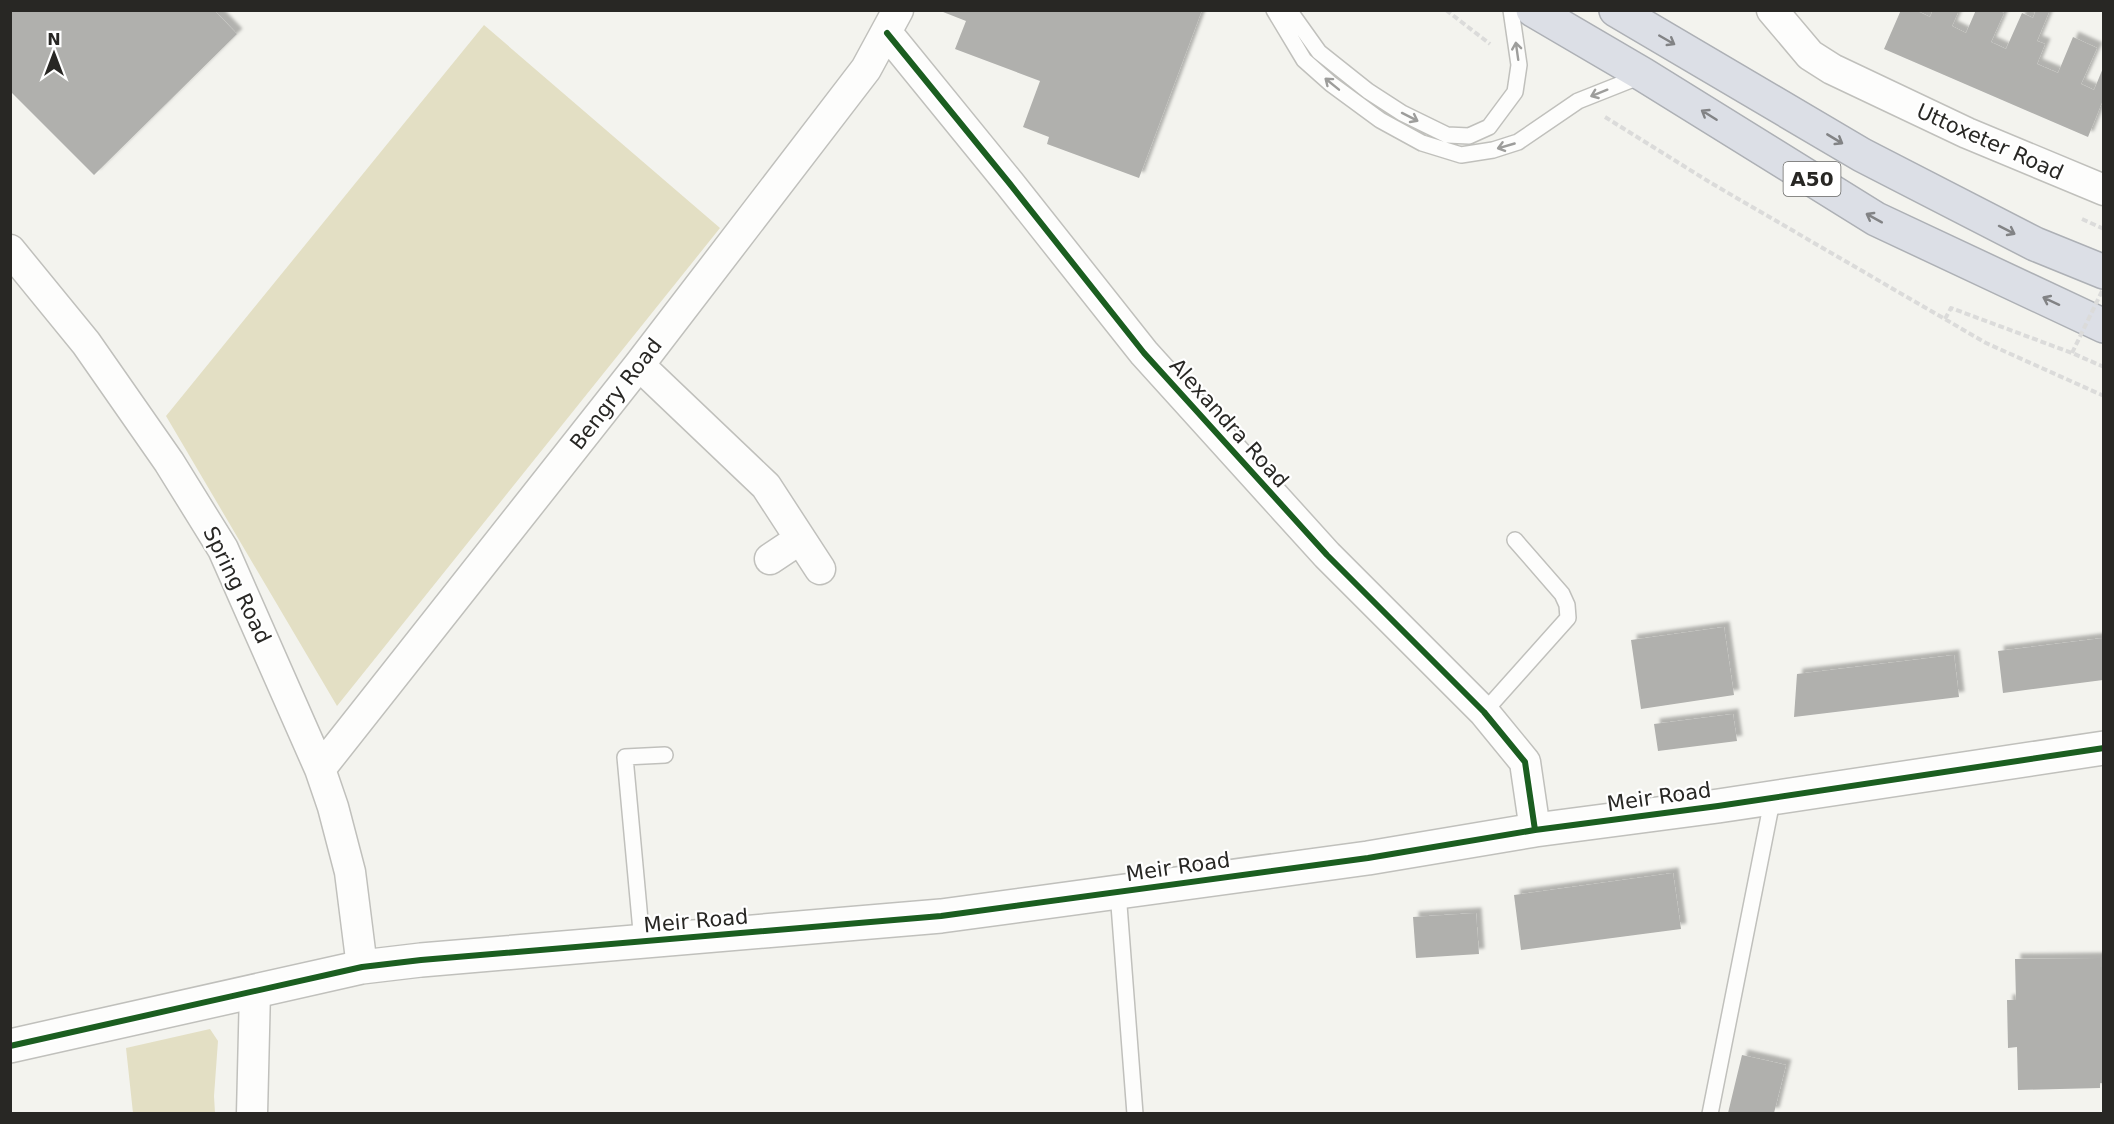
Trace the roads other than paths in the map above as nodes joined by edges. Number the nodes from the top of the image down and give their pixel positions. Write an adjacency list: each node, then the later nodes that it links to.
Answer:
1 (1274, 10): 8 (lane, one-way to 1)
2 (1289, 10): 3 (lane, one-way to 3)
3 (1511, 10)
4 (1533, 10): 8 (highway, A50)
5 (1772, 10): 9 (street, Uttoxeter Road)
6 (1616, 11): 11 (highway, A50, one-way to 11)
7 (893, 22): 13 (street, Bengry Road); 18 (street, Alexandra Road)
8 (1644, 75): 12 (highway, A50, one-way to 8)
9 (2103, 190)
10 (10, 250): 21 (street, Spring Road)
11 (2103, 272)
12 (2103, 326)
13 (639, 365): 14 (street); 21 (street, Bengry Road)
14 (800, 539): 16 (street); 17 (street)
15 (1515, 540): 18 (lane)
16 (770, 560)
17 (820, 569)
18 (1484, 712): 23 (street, Alexandra Road)
19 (2103, 748): 22 (street, Meir Road)
20 (665, 755): 25 (lane)
21 (320, 770): 26 (street, Spring Road)
22 (1773, 796): 23 (street, Meir Road); 31 (lane)
23 (1535, 830): 24 (street, Meir Road)
24 (1118, 892): 25 (street, Meir Road); 30 (lane)
25 (642, 942): 26 (street, Meir Road)
26 (362, 967): 27 (street, Meir Road)
27 (255, 990): 28 (street, Meir Road); 29 (street)
28 (10, 1046)
29 (252, 1113)
30 (1136, 1113)
31 (1710, 1113)

